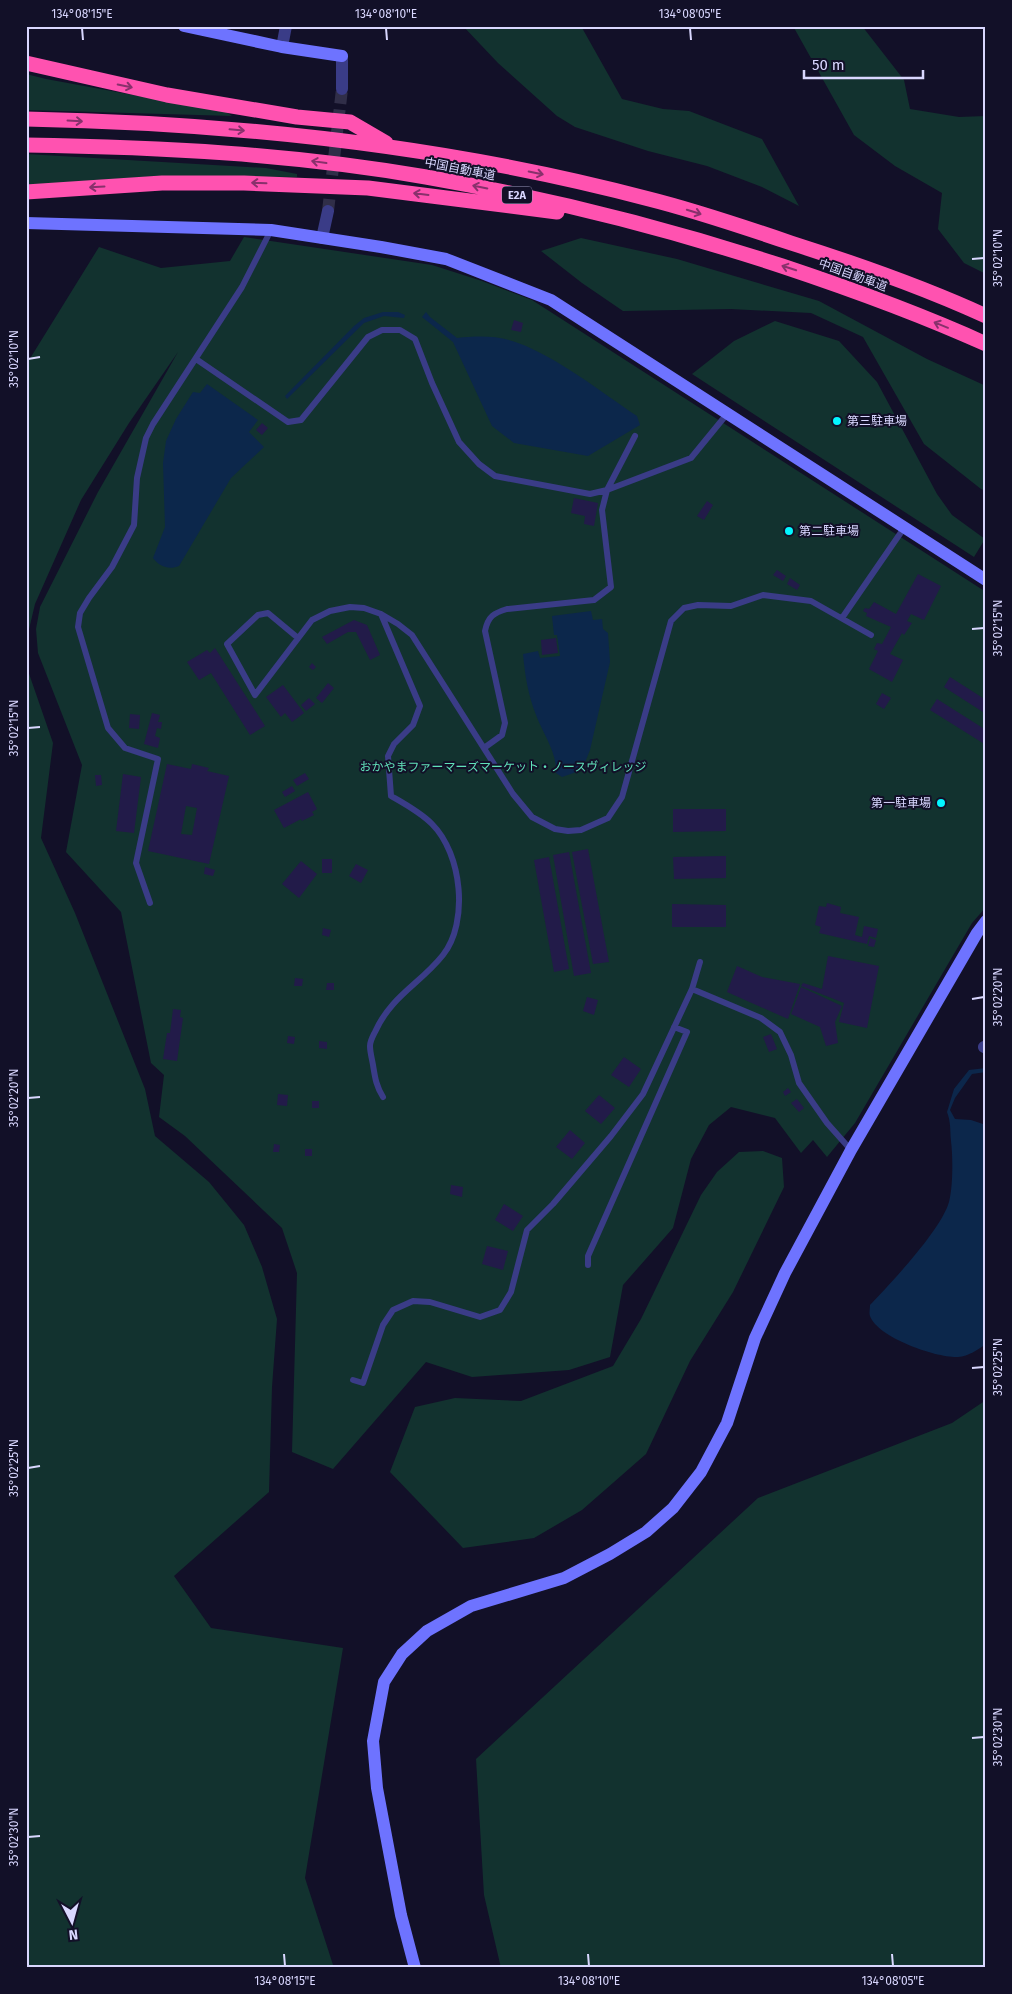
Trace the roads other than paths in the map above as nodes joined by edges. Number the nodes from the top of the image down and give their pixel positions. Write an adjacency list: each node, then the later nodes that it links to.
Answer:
1 (184, 26): 3 (street)
2 (286, 26): 3 (street)
3 (282, 47): 5 (street)
4 (26, 63): 8 (highway, one-way to 8)
5 (342, 90)
6 (26, 120): 8 (highway, 中国自動車道 / E2A, one-way to 8)
7 (26, 144): 12 (highway, 中国自動車道 / E2A, one-way to 7)
8 (394, 148): 15 (highway, 中国自動車道 / E2A, one-way to 15)
9 (26, 192): 12 (highway, one-way to 9)
10 (328, 211): 14 (street)
11 (26, 223): 13 (street)
12 (643, 223): 16 (highway, 中国自動車道 / E2A, one-way to 12)
13 (270, 230): 14 (street); 17 (lane)
14 (322, 238): 18 (street)
15 (986, 316)
16 (986, 344)
17 (196, 359): 20 (lane); 28 (lane)
18 (728, 414): 20 (lane); 21 (street)
19 (634, 436): 20 (lane)
20 (607, 490): 27 (lane)
21 (904, 528): 22 (street); 24 (lane)
22 (986, 580)
23 (381, 614): 26 (lane); 27 (lane); 33 (lane)
24 (842, 618): 25 (lane); 27 (lane)
25 (871, 635)
26 (298, 638): 26 (lane)
27 (484, 748)
28 (150, 903)
29 (986, 921): 34 (street)
30 (700, 962): 31 (lane)
31 (692, 989): 32 (lane); 34 (lane)
32 (674, 1027): 35 (lane); 36 (lane)
33 (383, 1097)
34 (851, 1150): 37 (street)
35 (588, 1265)
36 (353, 1380)
37 (415, 1968)

